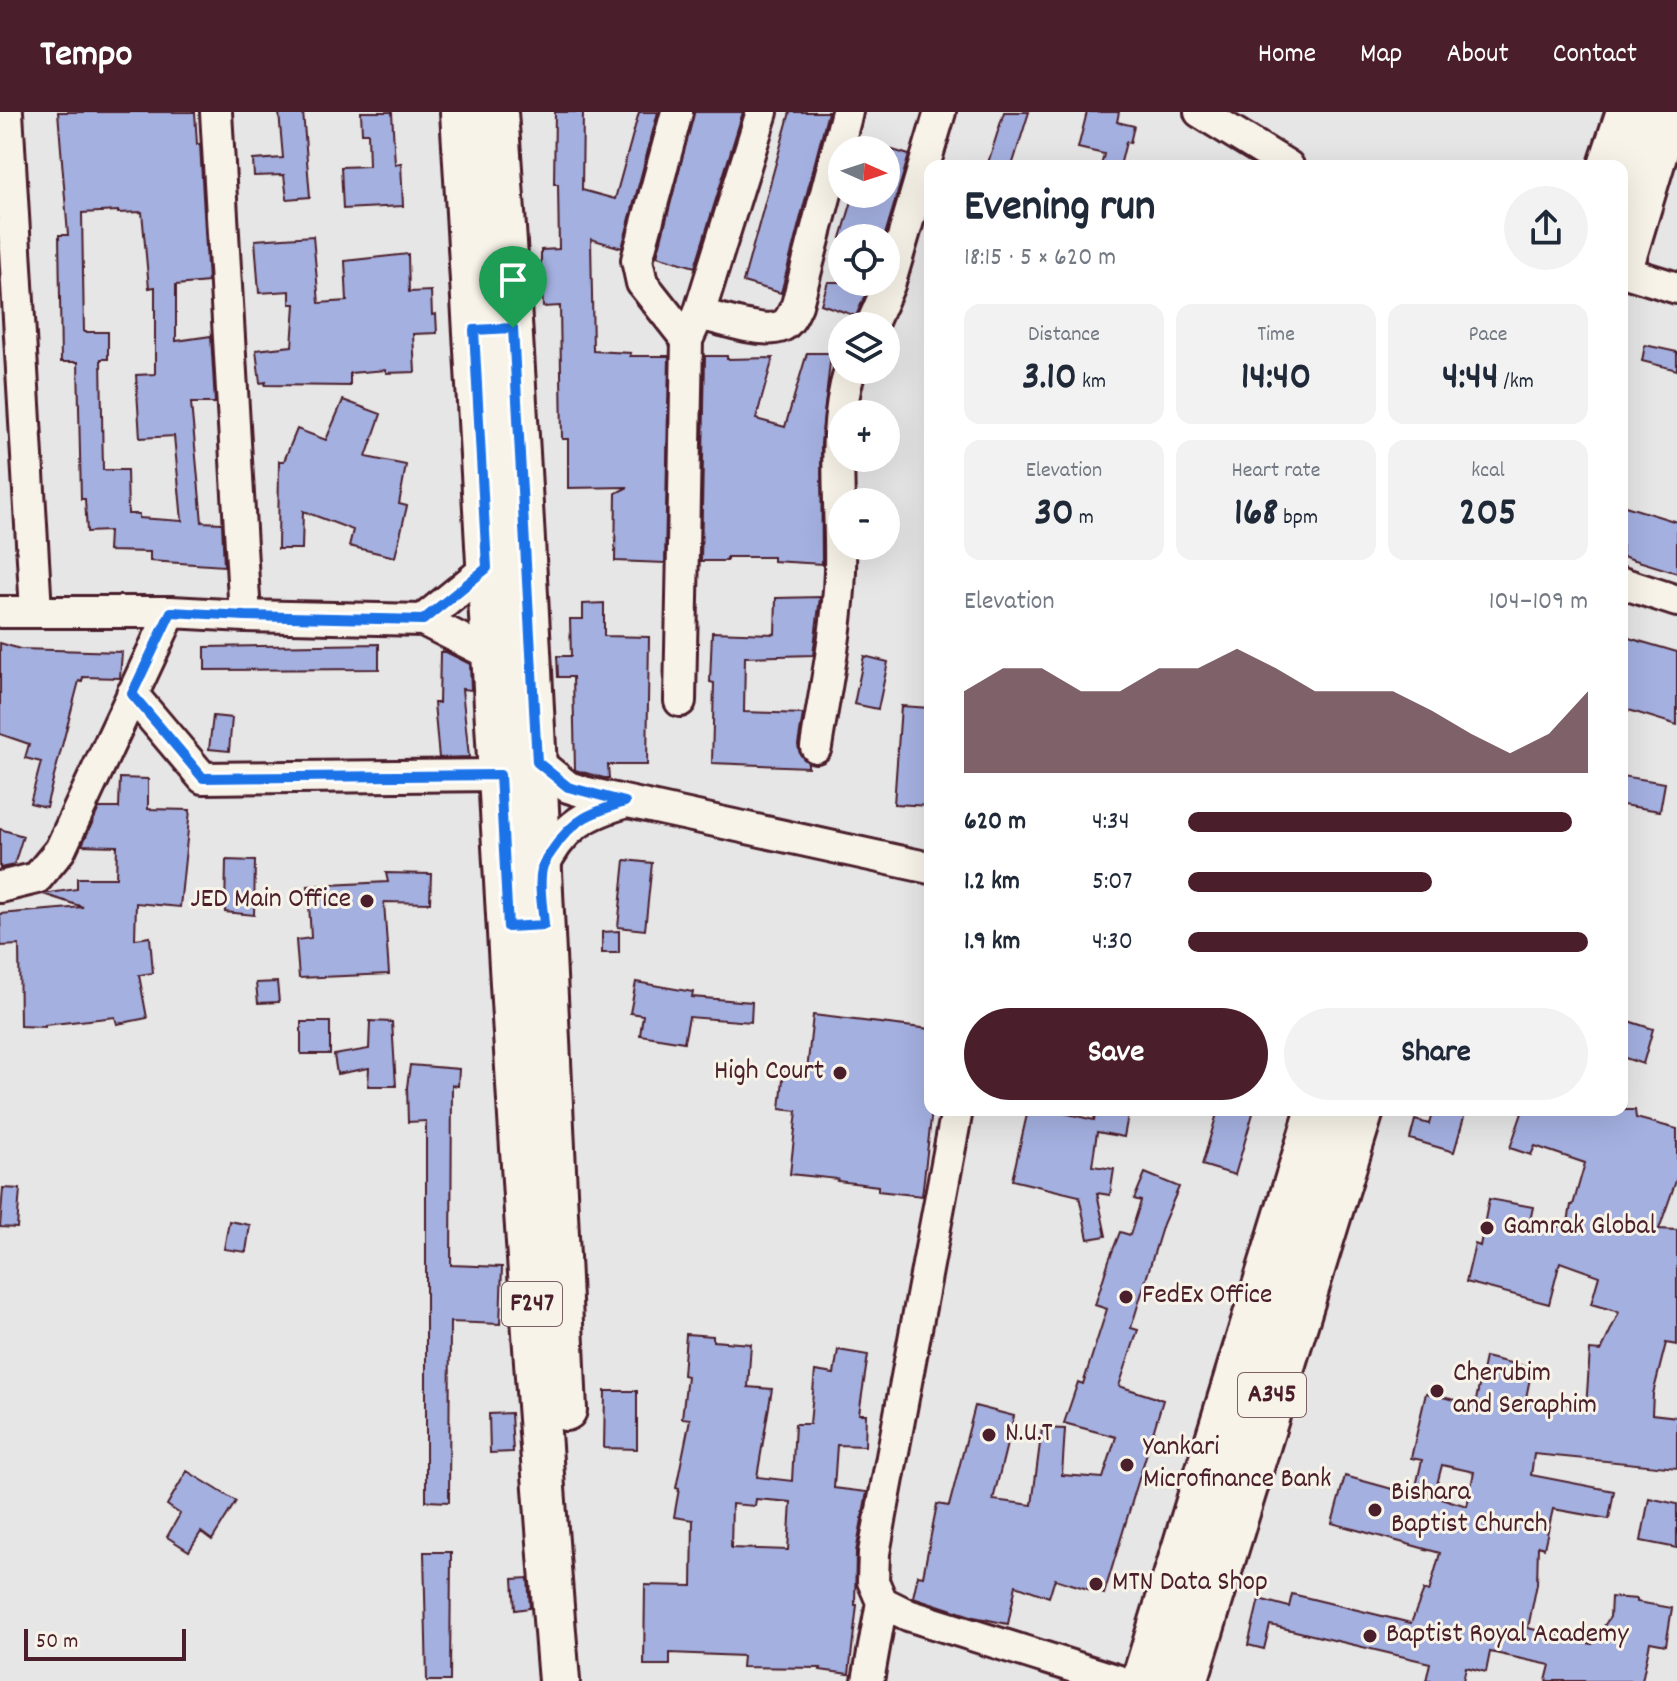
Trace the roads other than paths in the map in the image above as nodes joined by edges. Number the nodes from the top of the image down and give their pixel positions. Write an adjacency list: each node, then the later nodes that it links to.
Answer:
1 (7, 112): 23 (street)
2 (216, 112): 30 (street)
3 (461, 112): 21 (main road, F247)
4 (497, 112): 21 (main road, F247)
5 (677, 112): 20 (street)
6 (762, 112): 20 (street)
7 (847, 112): 20 (street)
8 (940, 112): 12 (street)
9 (1200, 112): 13 (street)
10 (1629, 112): 14 (highway)
11 (1667, 112): 16 (highway)
12 (926, 160)
13 (1278, 160)
14 (1613, 160)
15 (924, 166): 19 (street)
16 (1628, 242)
17 (1628, 273): 18 (street)
18 (1677, 288)
19 (877, 312)
20 (693, 327): 34 (street)
21 (494, 329): 24 (main road, F247); 36 (main road, F247)
22 (846, 384): 35 (street)
23 (13, 426): 27 (street)
24 (487, 568): 31 (street); 32 (main road, F247)
25 (1628, 585): 26 (street)
26 (1677, 601)
27 (36, 611): 28 (street); 29 (street)
28 (0, 612)
29 (171, 612): 30 (street); 33 (street)
30 (245, 616): 31 (street)
31 (423, 620): 32 (street)
32 (494, 656): 37 (main road, F247)
33 (132, 694): 37 (street); 41 (street)
34 (680, 701)
35 (816, 747)
36 (537, 762): 38 (street); 40 (main road, F247)
37 (500, 775): 42 (main road, F247)
38 (625, 802): 39 (street); 40 (street)
39 (924, 867)
40 (542, 869): 42 (main road, F247)
41 (0, 887)
42 (526, 926): 49 (main road, F247); 50 (main road, F247)
43 (956, 1116): 48 (street)
44 (1318, 1116): 46 (highway, A345)
45 (1358, 1116): 46 (highway, A345)
46 (1286, 1286): 47 (highway, A345)
47 (1229, 1468): 53 (highway, A345); 54 (highway, A345)
48 (882, 1602): 51 (street); 52 (street)
49 (559, 1681)
50 (584, 1681)
51 (868, 1681)
52 (1119, 1681)
53 (1144, 1681)
54 (1185, 1681)

